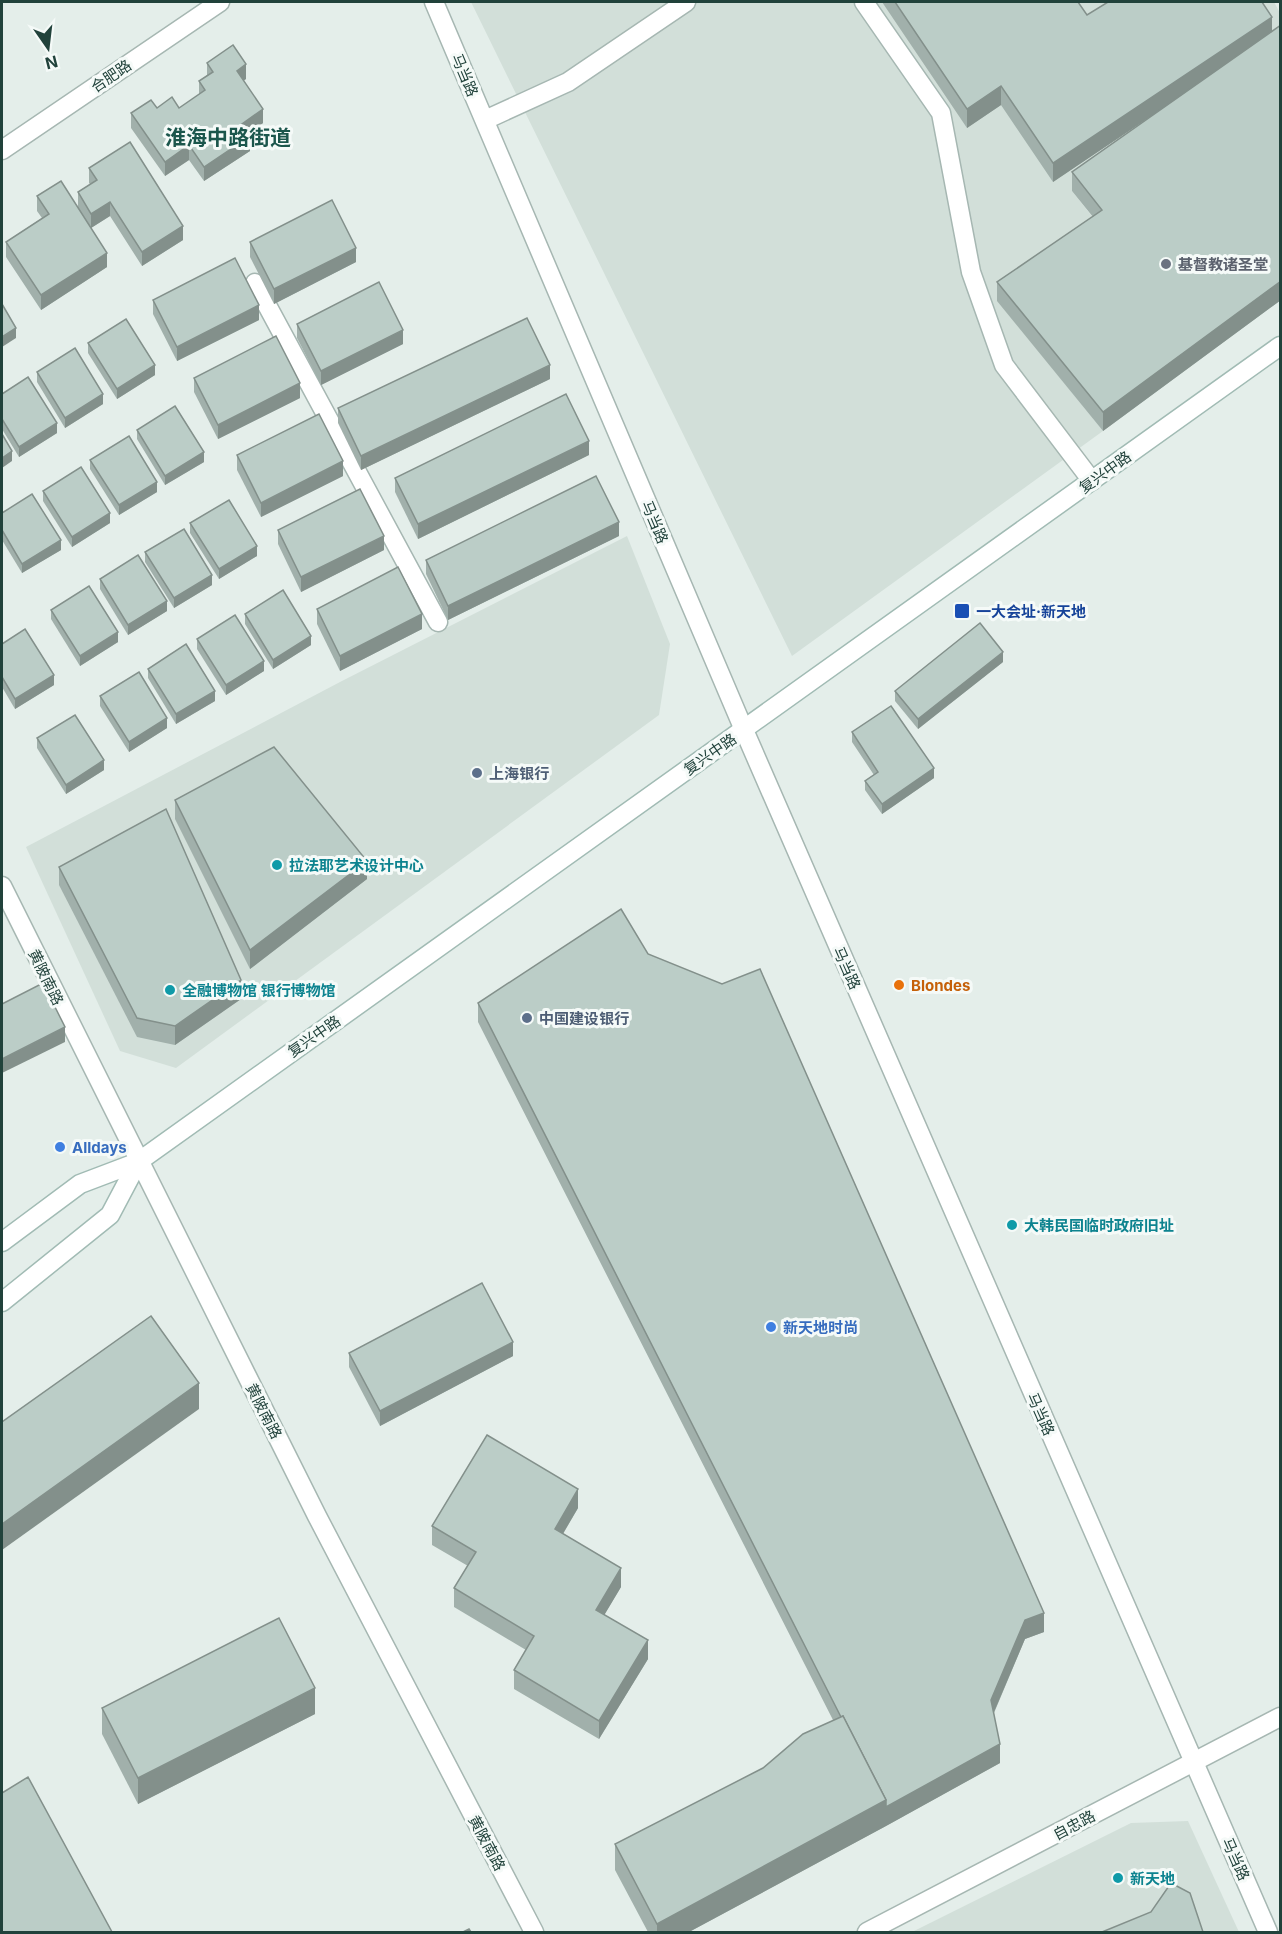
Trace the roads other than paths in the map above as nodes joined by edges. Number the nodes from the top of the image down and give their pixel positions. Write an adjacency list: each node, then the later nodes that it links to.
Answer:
1 (220, 2): 6 (street, 合肥路)
2 (434, 2): 5 (street, 马当路)
3 (686, 2): 5 (street)
4 (864, 2): 9 (street)
5 (485, 120): 11 (street, 马当路)
6 (2, 150)
7 (255, 283): 10 (street)
8 (1281, 346): 9 (street, 复兴中路)
9 (1092, 482): 11 (street, 复兴中路)
10 (438, 622)
11 (744, 730): 13 (street, 复兴中路); 17 (street, 马当路)
12 (2, 886): 13 (street, 黄陂南路)
13 (138, 1162): 14 (street, 复兴中路); 15 (street, 复兴中路); 18 (street, 黄陂南路)
14 (2, 1242)
15 (2, 1302)
16 (1281, 1717): 17 (street, 自忠路)
17 (1193, 1763): 19 (street, 自忠路); 20 (street, 马当路)
18 (534, 1932)
19 (867, 1932)
20 (1268, 1932)

